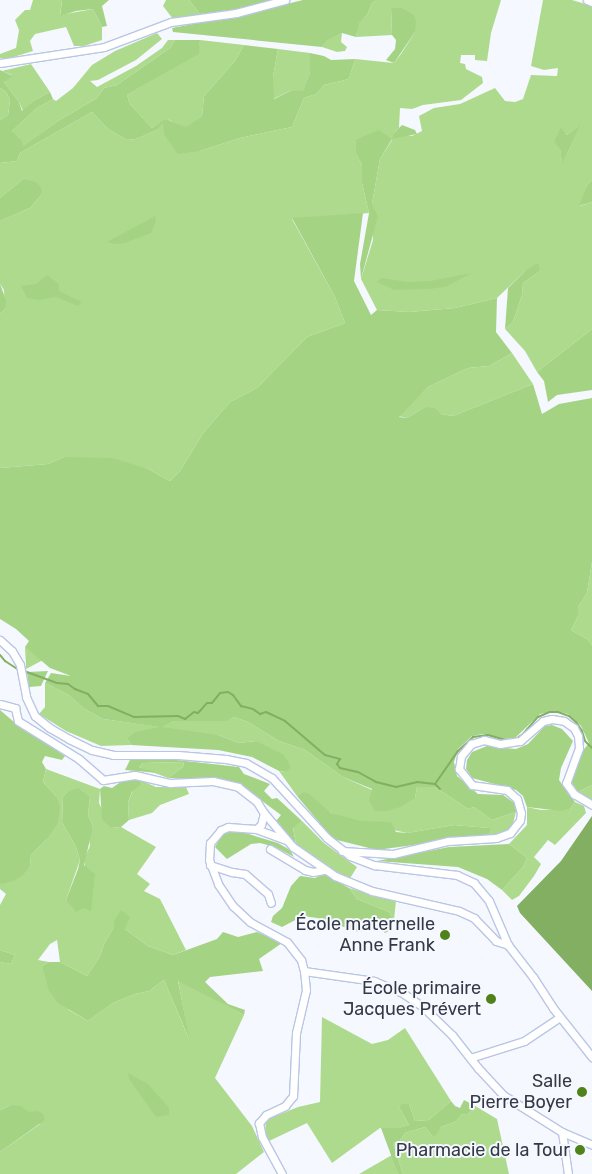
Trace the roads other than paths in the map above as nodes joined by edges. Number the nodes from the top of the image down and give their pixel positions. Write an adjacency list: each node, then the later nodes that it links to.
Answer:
1 (285, 0): 4 (street)
2 (587, 0): 3 (street)
3 (592, 2)
4 (0, 63)
5 (0, 640): 7 (street)
6 (0, 704): 8 (street)
7 (29, 706): 8 (street); 14 (street)
8 (16, 708): 10 (street)
9 (592, 805): 14 (street)
10 (264, 813): 11 (street); 12 (street)
11 (256, 829): 12 (street); 15 (street)
12 (286, 840): 16 (street)
13 (270, 849): 16 (street)
14 (342, 851): 18 (street)
15 (210, 864): 17 (street); 19 (street)
16 (324, 870): 18 (street)
17 (271, 903)
18 (508, 945): 20 (street)
19 (304, 971): 22 (street); 25 (street)
20 (560, 1017): 21 (street); 22 (street)
21 (592, 1057)
22 (470, 1058): 23 (street)
23 (562, 1132): 24 (street); 26 (street)
24 (592, 1145)
25 (282, 1174)
26 (568, 1174)

